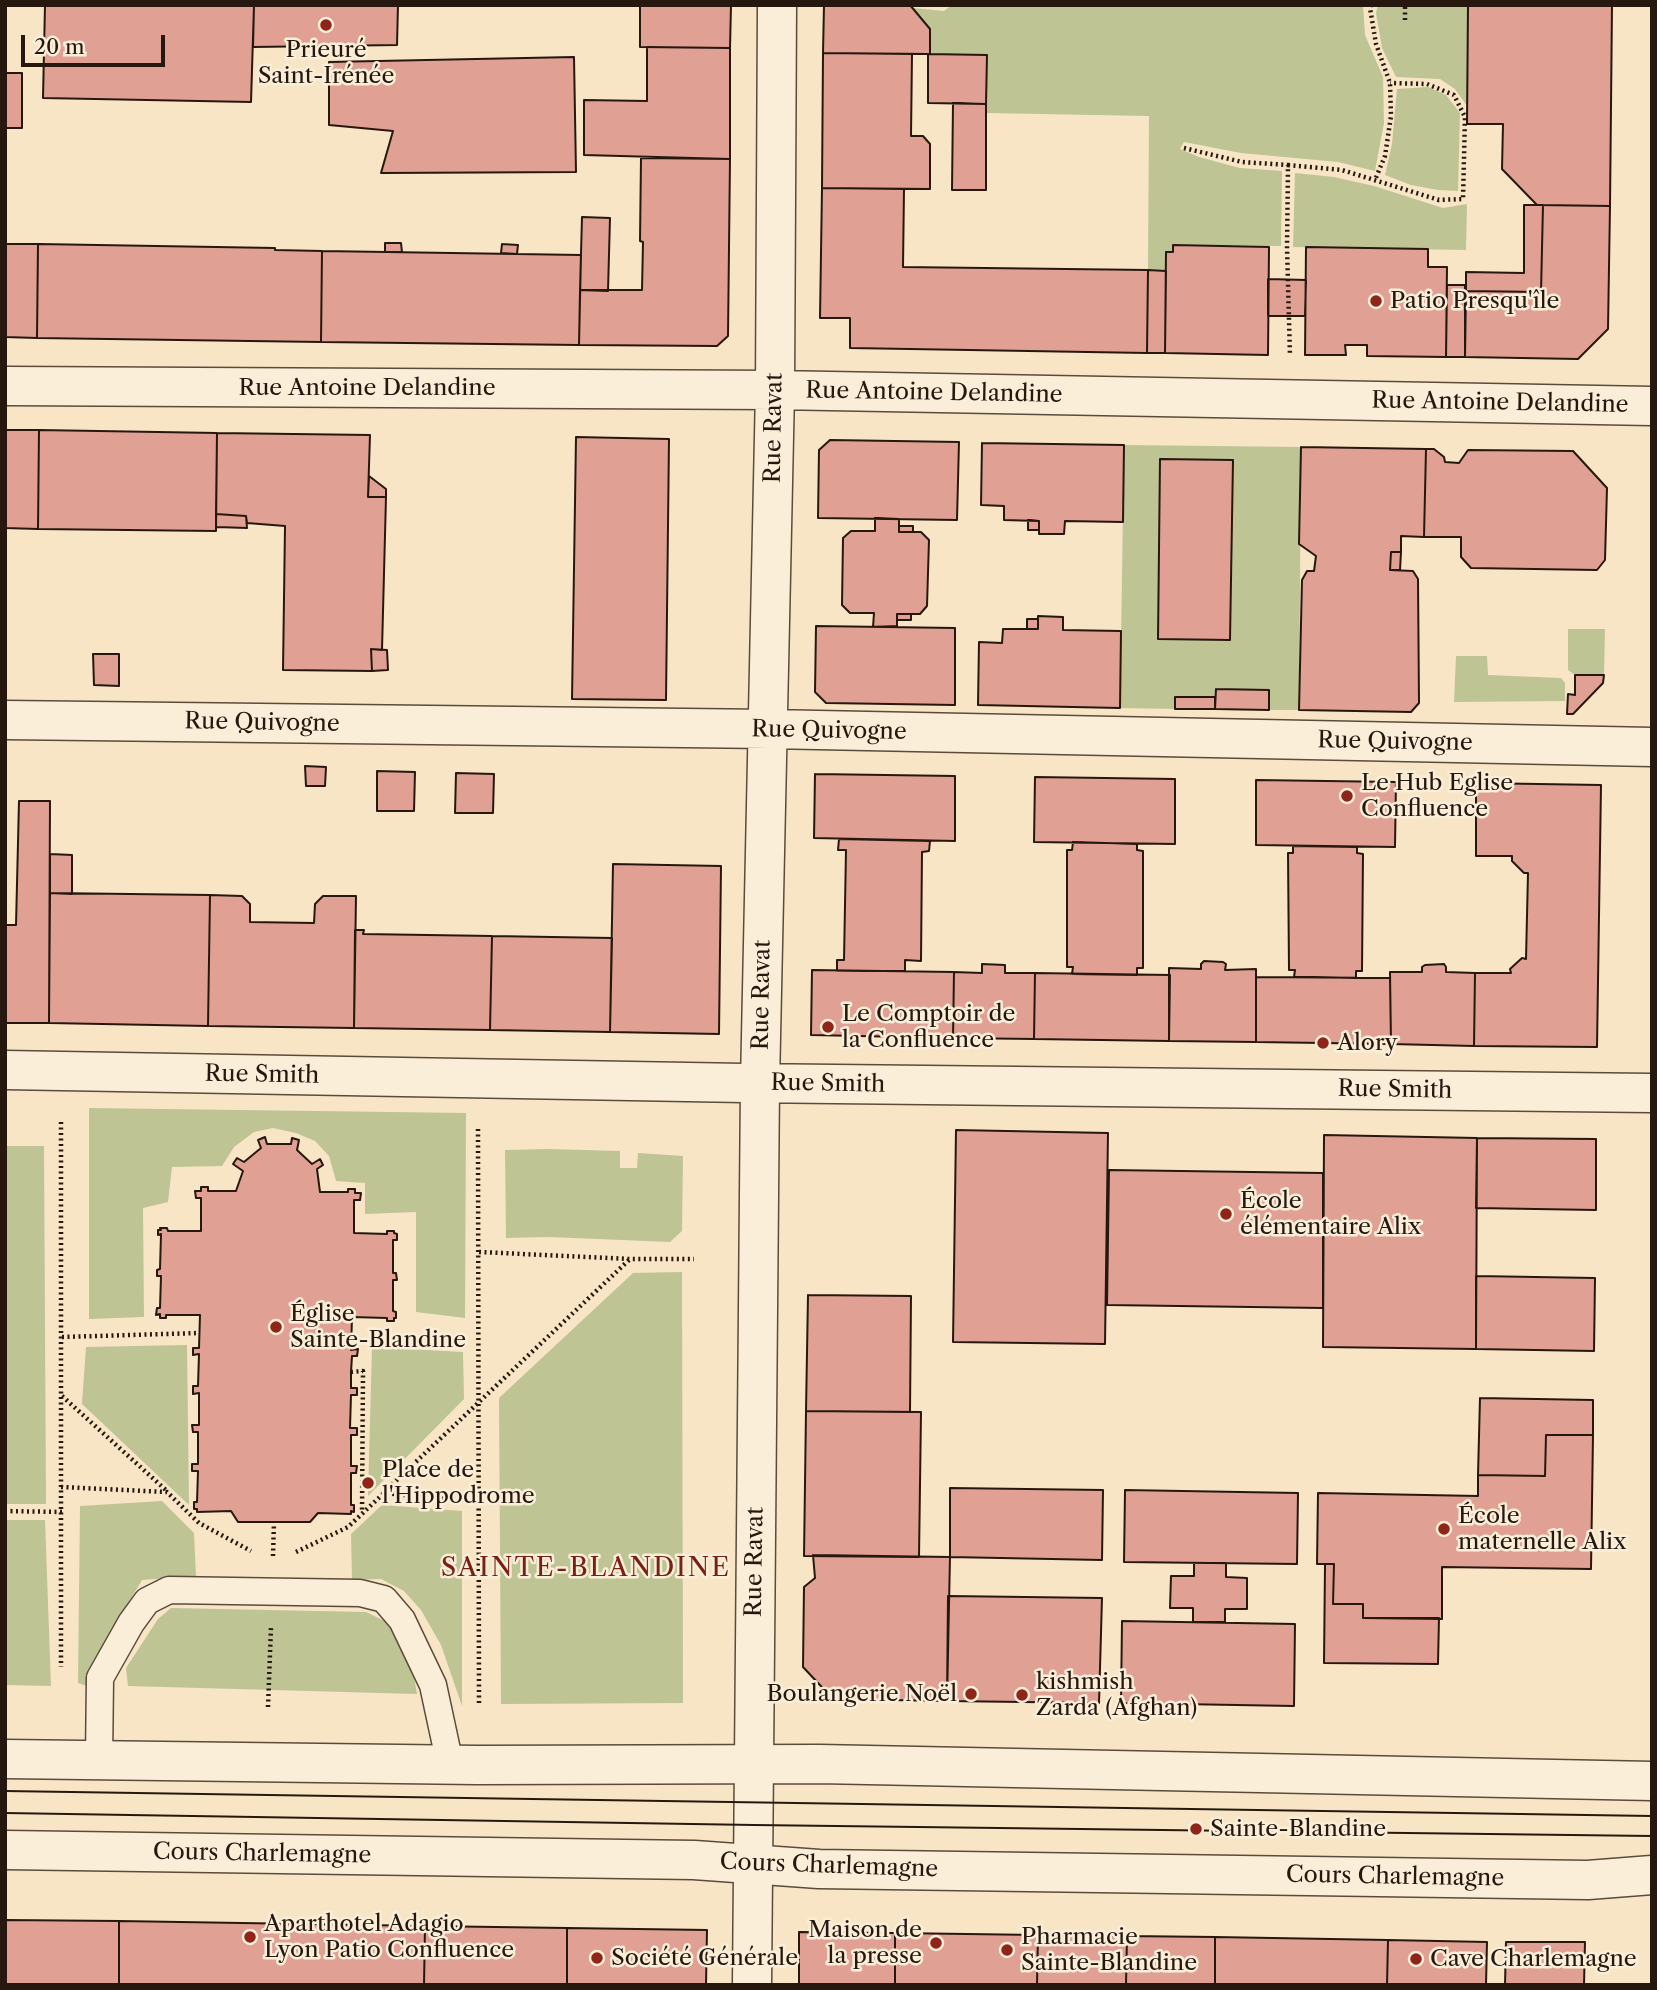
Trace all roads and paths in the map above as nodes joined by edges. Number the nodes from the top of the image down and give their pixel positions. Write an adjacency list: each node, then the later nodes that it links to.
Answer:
1 (777, 5): 11 (street, Rue Ravat)
2 (1371, 5): 5 (path)
3 (1405, 5): 4 (path)
4 (1405, 20)
5 (1390, 83): 8 (path); 8 (path)
6 (1184, 148): 7 (path)
7 (1288, 165): 8 (path); 9 (path)
8 (1375, 180)
9 (1290, 367)
10 (5, 386): 11 (street, Rue Antoine Delandine)
11 (775, 390): 12 (street, Rue Antoine Delandine); 14 (street, Rue Ravat)
12 (1652, 406)
13 (5, 720): 14 (street, Rue Quivogne)
14 (769, 729): 15 (street, Rue Quivogne); 17 (street, Rue Ravat)
15 (1652, 747)
16 (5, 1070): 17 (street, Rue Smith)
17 (760, 1083): 18 (street, Rue Smith); 42 (street, Rue Ravat)
18 (1652, 1093)
19 (61, 1122): 25 (path)
20 (478, 1129): 21 (path)
21 (479, 1252): 22 (path); 28 (path)
22 (630, 1259): 23 (path); 28 (path)
23 (694, 1259)
24 (199, 1334): 25 (path)
25 (62, 1337): 27 (path)
26 (351, 1372): 35 (path)
27 (62, 1395): 29 (path); 30 (path)
28 (478, 1403): 31 (path); 32 (path)
29 (61, 1487): 30 (path); 34 (path)
30 (167, 1492): 36 (path)
31 (384, 1493): 32 (path); 35 (path)
32 (478, 1502): 39 (path)
33 (5, 1511): 34 (path)
34 (62, 1512): 38 (path)
35 (362, 1514): 37 (path)
36 (252, 1552)
37 (285, 1557)
38 (61, 1676)
39 (479, 1712)
40 (5, 1759): 41 (street)
41 (99, 1760): 43 (street); 43 (lane)
42 (754, 1764): 43 (street); 44 (street); 46 (street, Rue Ravat)
43 (450, 1765)
44 (1652, 1781)
45 (5, 1850): 46 (street, Cours Charlemagne)
46 (754, 1865): 47 (street, Cours Charlemagne); 48 (street, Rue Ravat)
47 (1652, 1875)
48 (752, 1985)

